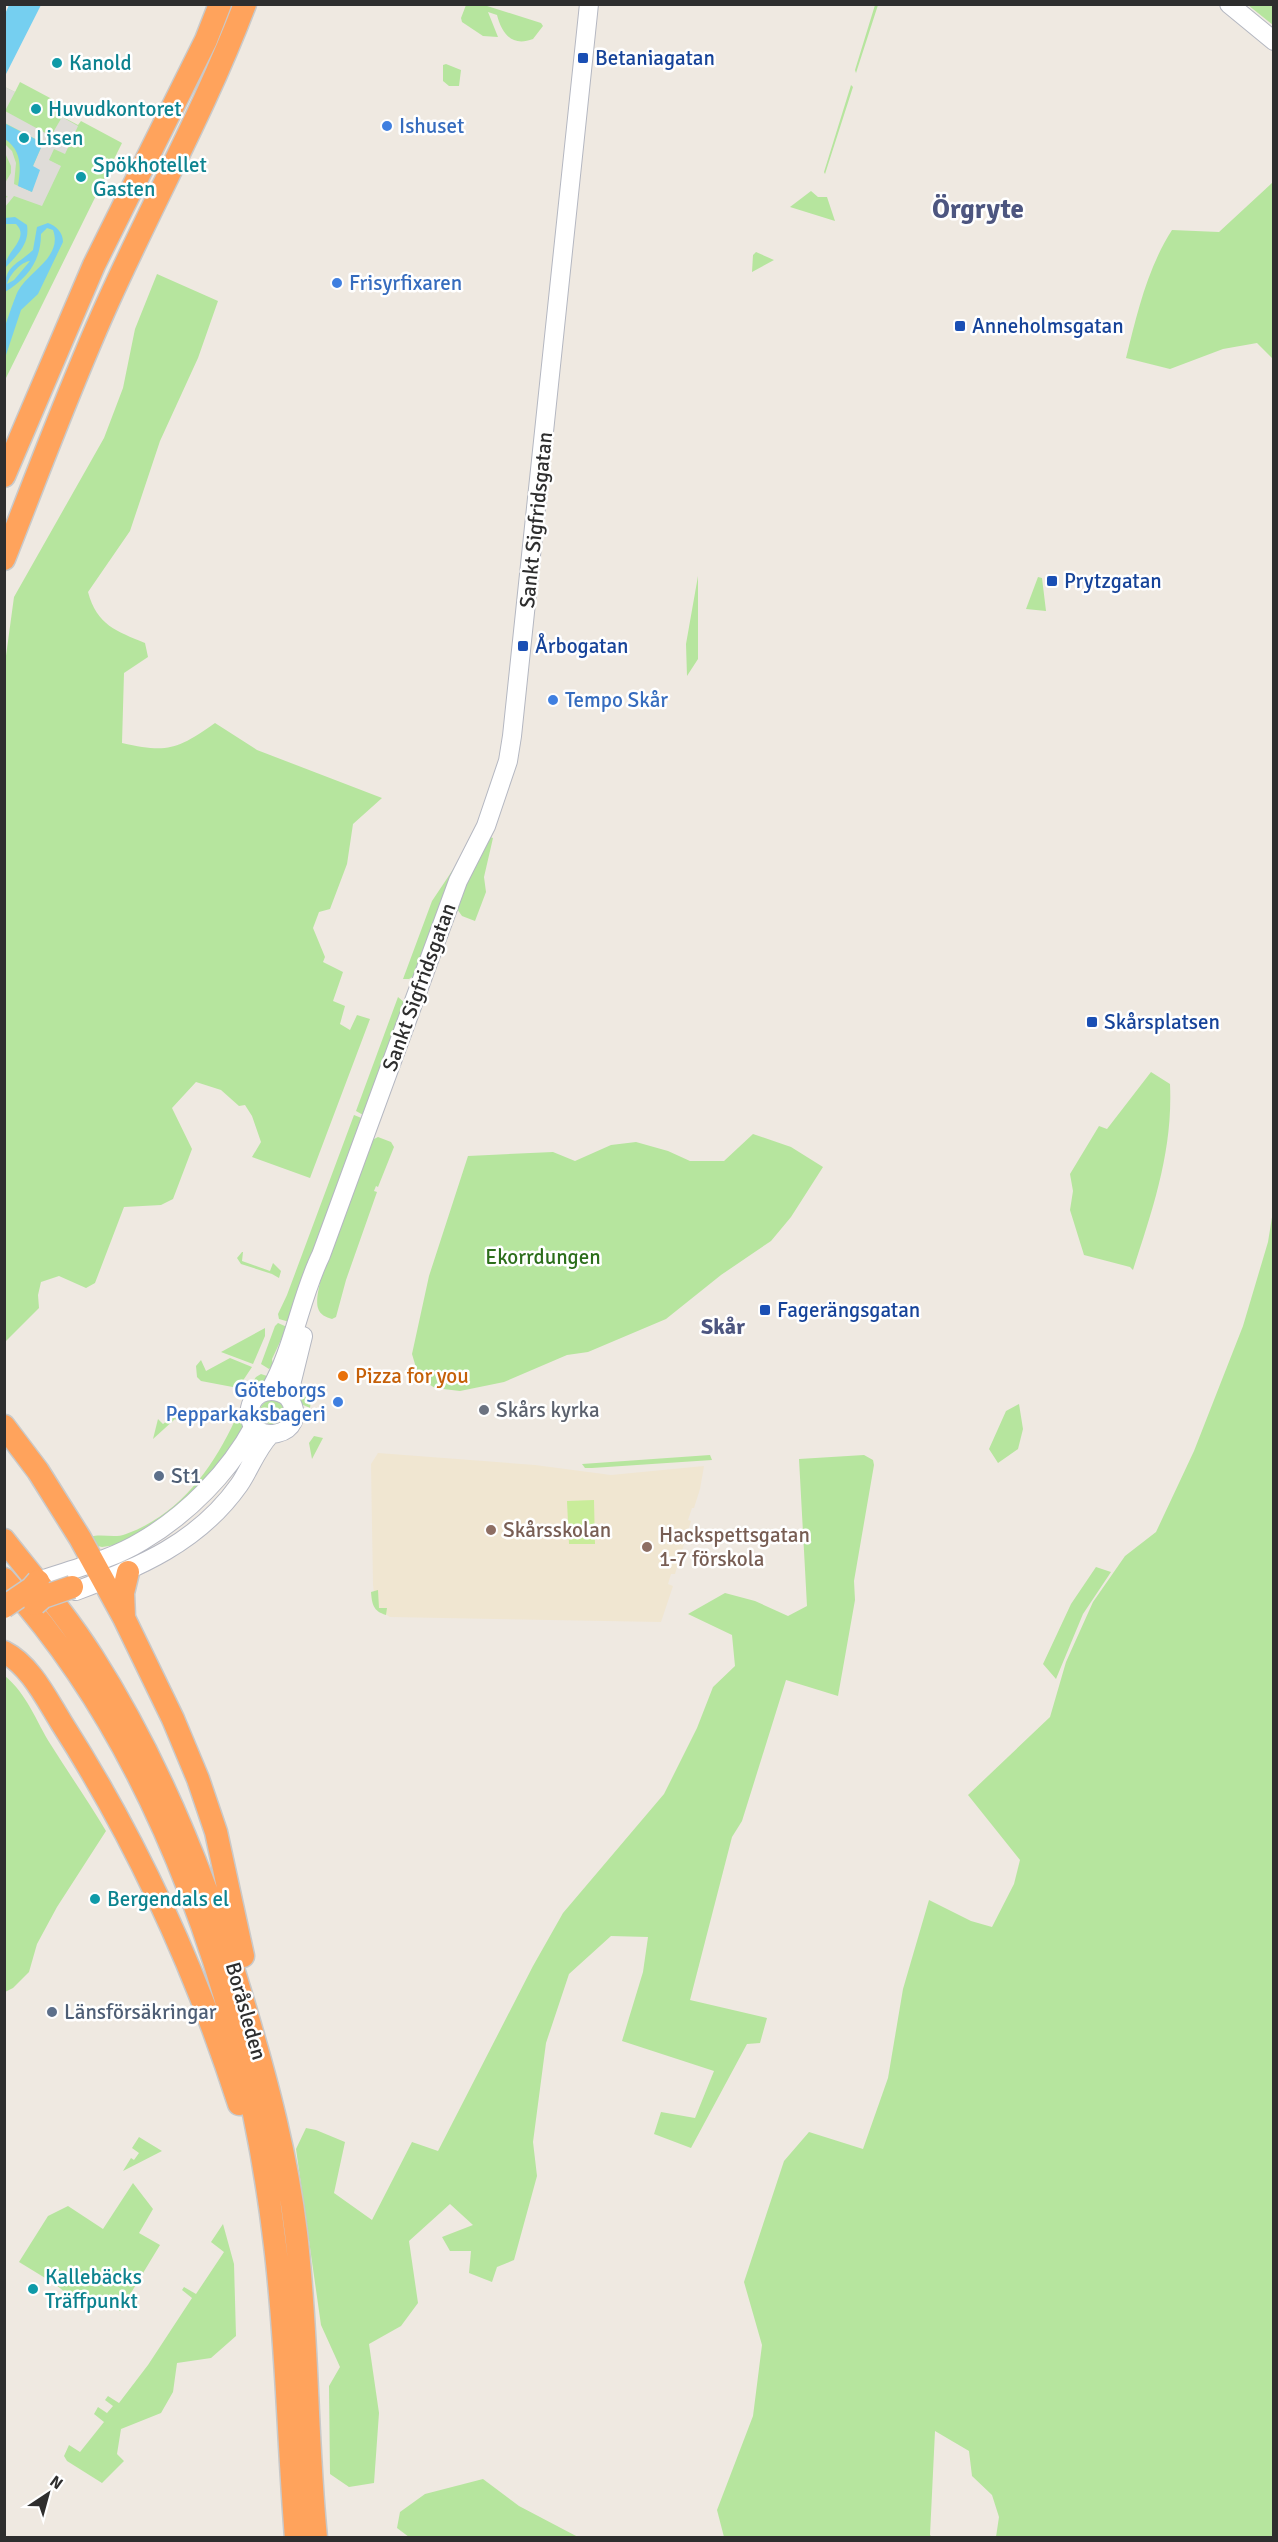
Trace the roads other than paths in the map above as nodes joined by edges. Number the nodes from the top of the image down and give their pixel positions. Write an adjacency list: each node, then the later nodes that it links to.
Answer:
1 (208, 4): 7 (highway)
2 (220, 4): 7 (highway)
3 (244, 4): 9 (highway)
4 (589, 4): 10 (street, Sankt Sigfridsgatan)
5 (1229, 4): 6 (street)
6 (1274, 40)
7 (183, 86): 8 (highway)
8 (4, 476)
9 (4, 559)
10 (321, 1255): 11 (street, Sankt Sigfridsgatan); 12 (street, Sankt Sigfridsgatan)
11 (270, 1390): 12 (street); 14 (street, Sankt Sigfridsgatan)
12 (288, 1397): 14 (street, Sankt Sigfridsgatan)
13 (4, 1426): 16 (highway)
14 (262, 1430): 16 (street, Sankt Sigfridsgatan); 17 (street, Sankt Sigfridsgatan)
15 (4, 1540): 25 (highway, Boråsleden)
16 (97, 1572): 17 (street, Sankt Sigfridsgatan); 20 (highway); 23 (highway)
17 (128, 1572): 23 (highway)
18 (4, 1580): 26 (highway, Boråsleden)
19 (38, 1581): 20 (street); 22 (highway, bridge)
20 (70, 1584): 21 (highway, bridge)
21 (35, 1604)
22 (5, 1612)
23 (124, 1618): 25 (highway)
24 (8, 1651): 26 (highway)
25 (254, 2034): 28 (highway, Boråsleden)
26 (270, 2207): 27 (highway, Boråsleden)
27 (296, 2538)
28 (316, 2538)

